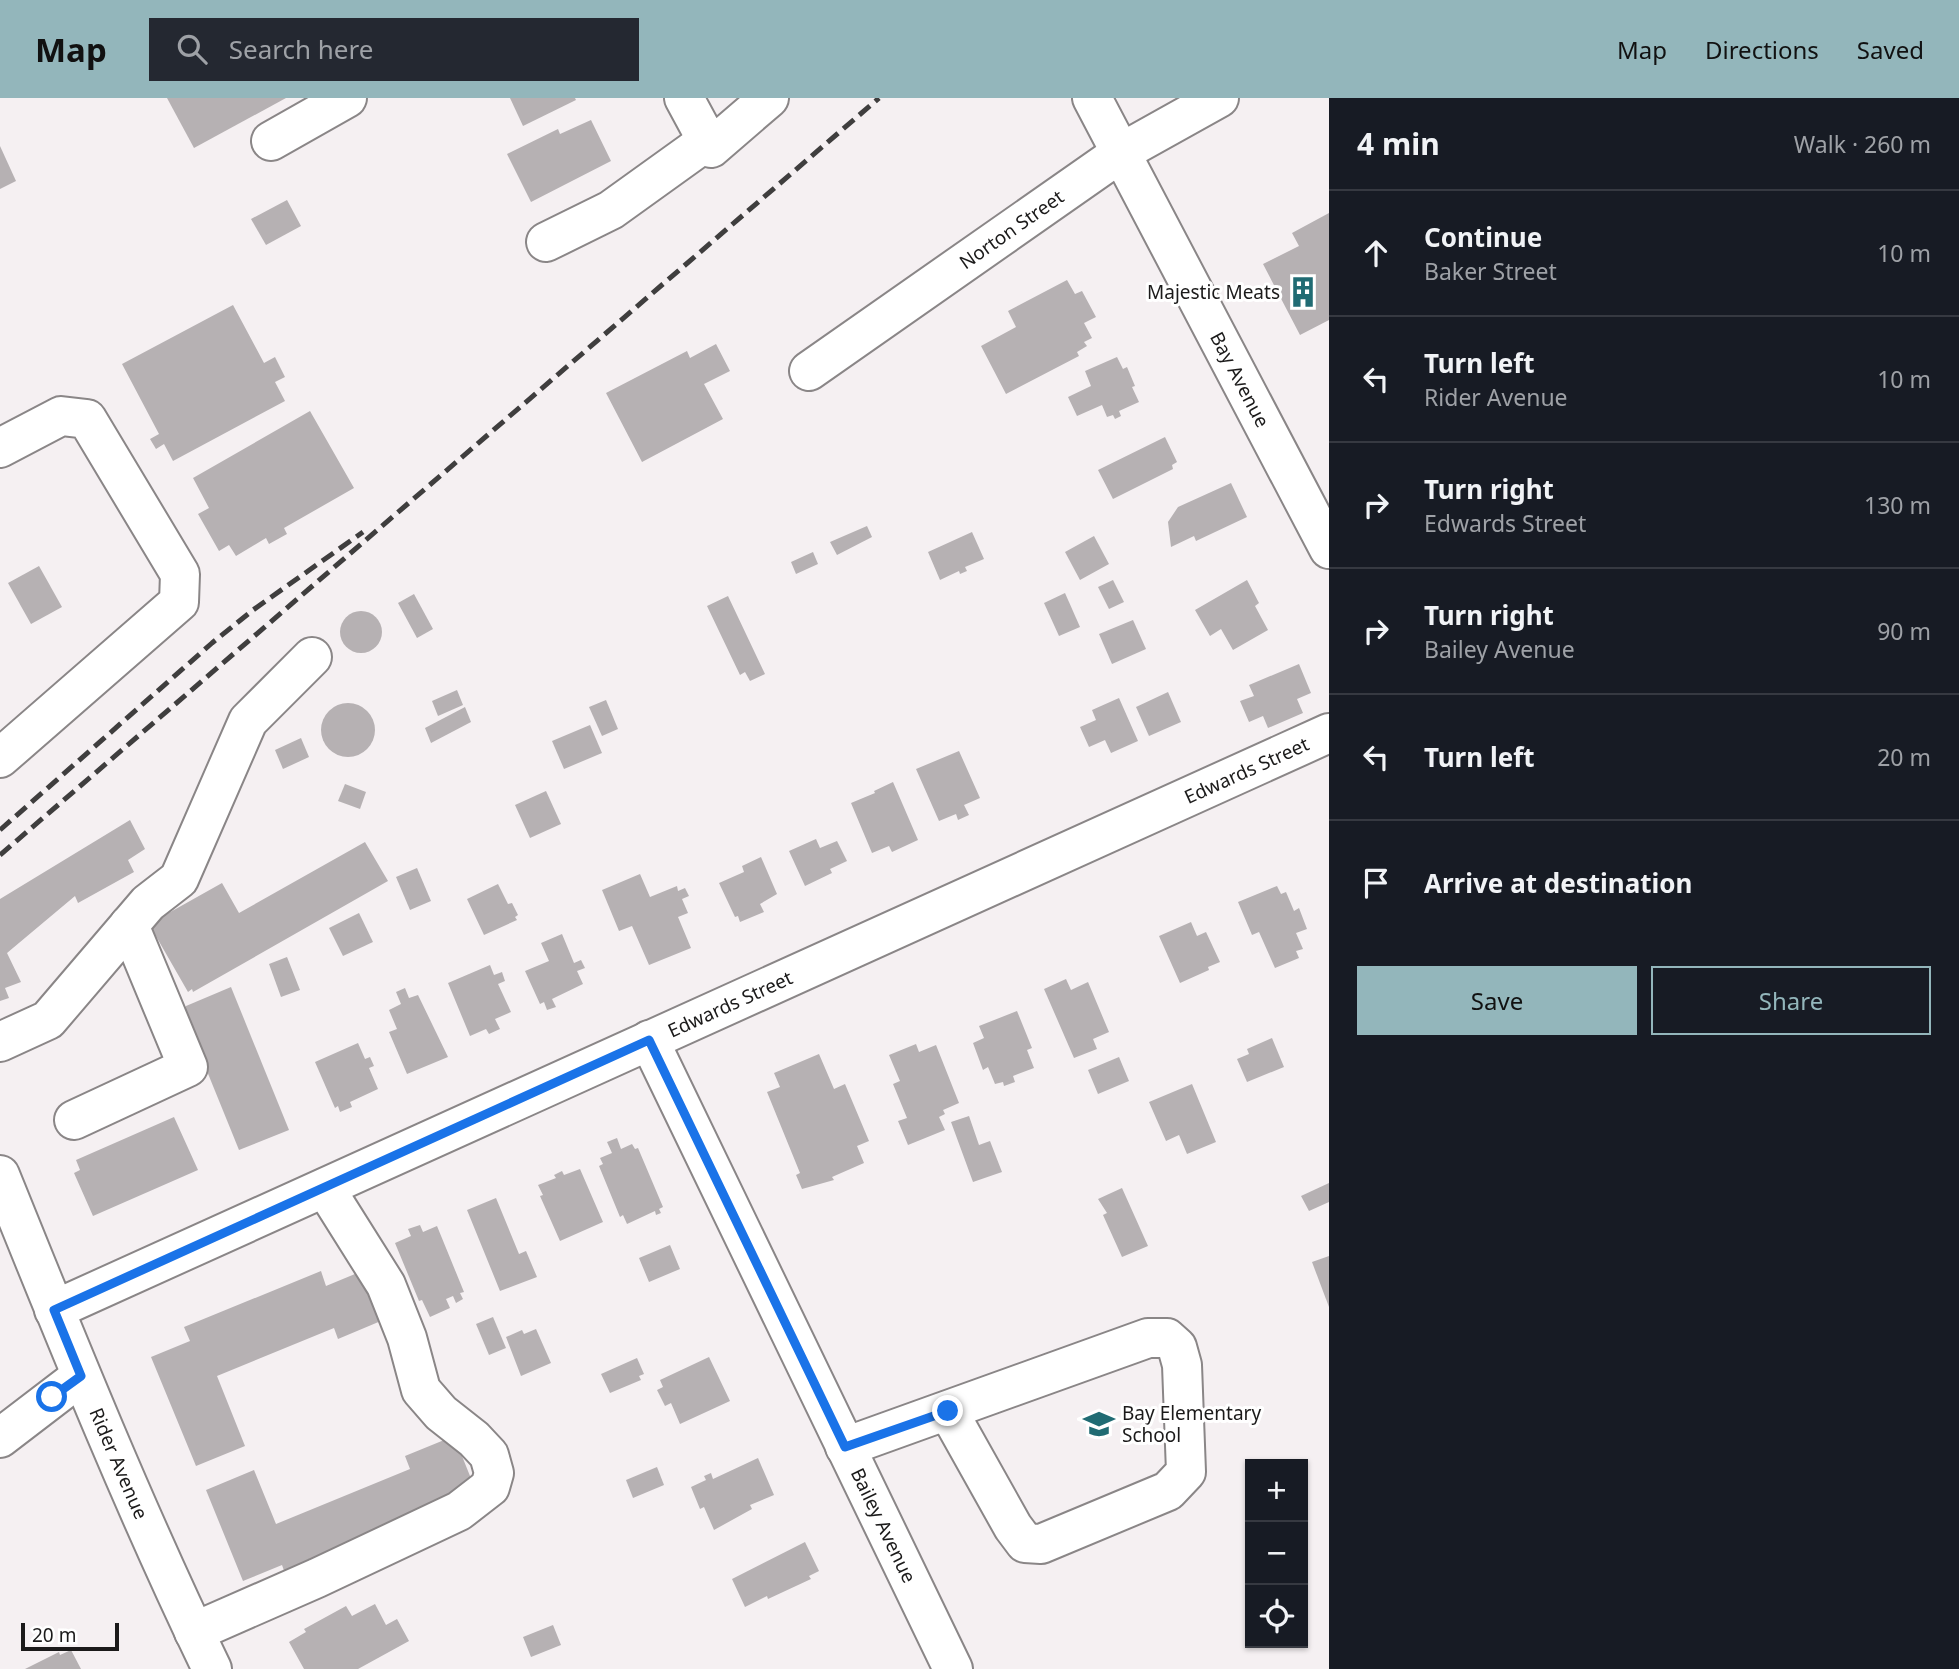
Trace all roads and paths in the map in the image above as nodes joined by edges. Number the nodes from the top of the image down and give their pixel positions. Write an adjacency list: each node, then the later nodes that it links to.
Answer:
1 (347, 98): 6 (street)
2 (684, 98): 7 (street)
3 (769, 98): 7 (street)
4 (1092, 98): 8 (street, Bay Avenue)
5 (1219, 98): 8 (street, Norton Street)
6 (271, 141)
7 (707, 141): 9 (street)
8 (1122, 152): 10 (street, Norton Street); 12 (street, Bay Avenue)
9 (546, 242)
10 (809, 371)
11 (0, 448): 15 (street)
12 (1329, 549)
13 (312, 657): 16 (street)
14 (1329, 733): 17 (street, Edwards Street)
15 (0, 758)
16 (129, 925): 18 (street); 19 (street)
17 (649, 1040): 21 (street, Edwards Street); 26 (street, Bailey Avenue)
18 (0, 1042)
19 (74, 1120)
20 (0, 1175): 22 (street, Rider Avenue)
21 (325, 1188): 22 (street, Edwards Street); 27 (street)
22 (54, 1310): 23 (street, Rider Avenue)
23 (81, 1376): 25 (street); 27 (street, Rider Avenue)
24 (948, 1411): 24 (street); 26 (street)
25 (0, 1438)
26 (845, 1447): 29 (street, Bailey Avenue)
27 (194, 1632): 28 (street, Rider Avenue)
28 (212, 1669)
29 (953, 1669)

